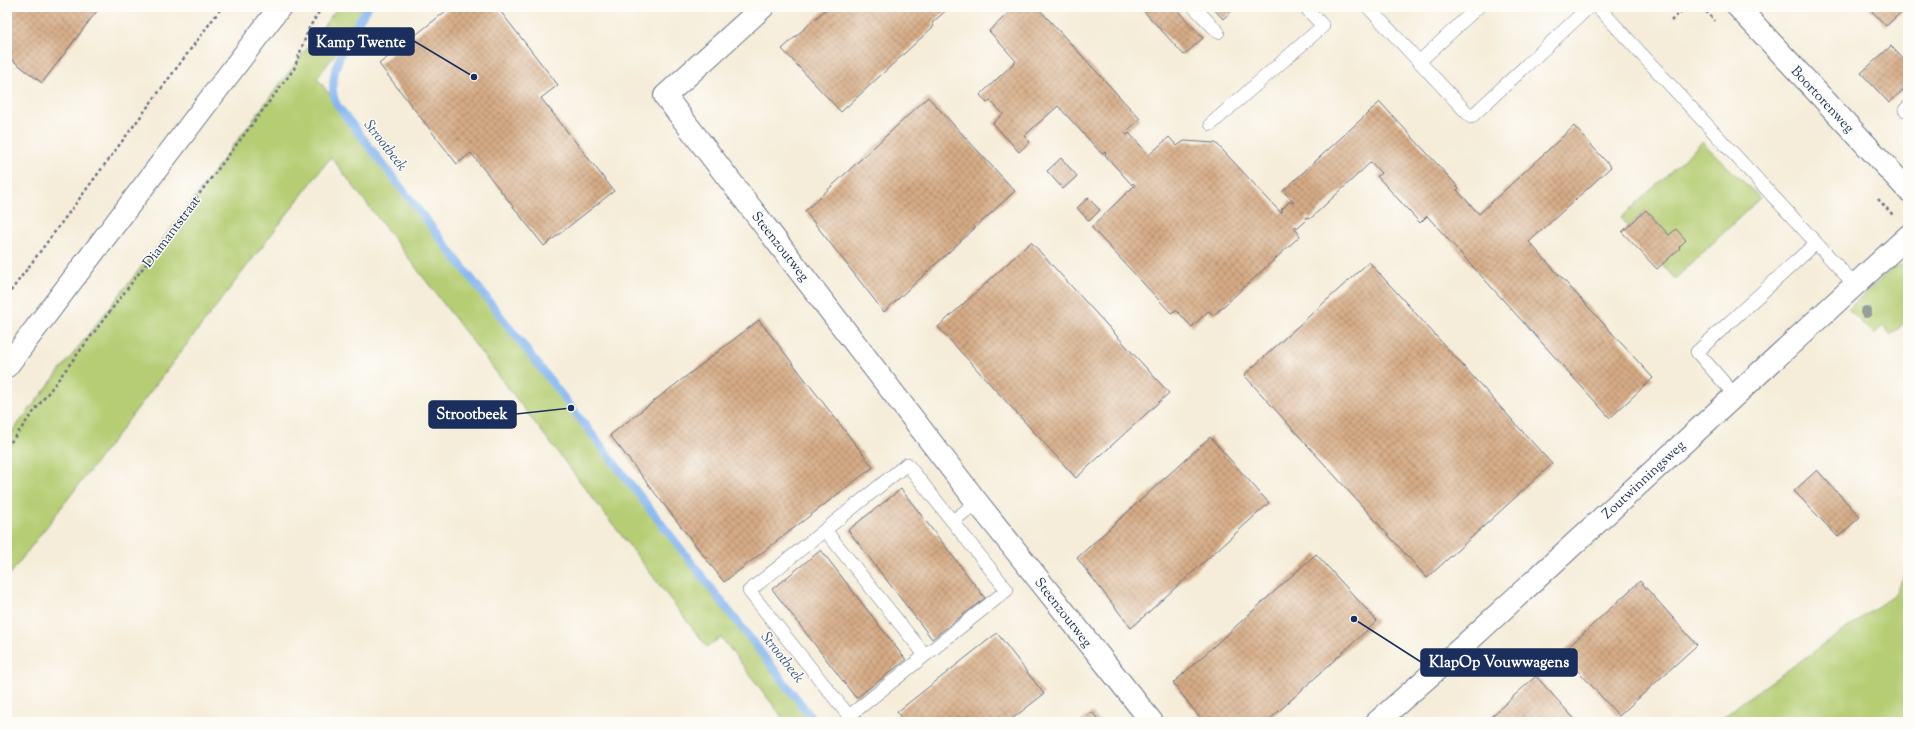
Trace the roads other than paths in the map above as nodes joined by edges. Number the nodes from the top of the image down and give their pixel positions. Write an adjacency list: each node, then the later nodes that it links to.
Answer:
1 (280, 7): 17 (street)
2 (763, 7): 19 (street, Steenzoutweg)
3 (1194, 7): 10 (lane)
4 (1311, 7): 12 (lane)
5 (1368, 7): 11 (lane)
6 (1478, 7): 11 (lane)
7 (1589, 7): 11 (lane)
8 (1598, 7): 15 (lane)
9 (1738, 7): 13 (street, Boortorenweg)
10 (1218, 32)
11 (1419, 62)
12 (1211, 124)
13 (1908, 190)
14 (1908, 236): 16 (street, Zoutwinningsweg)
15 (1816, 243): 16 (lane); 18 (lane)
16 (1855, 285): 18 (street, Zoutwinningsweg)
17 (7, 366)
18 (1734, 394): 24 (street, Zoutwinningsweg)
19 (977, 502): 20 (lane); 23 (street, Steenzoutweg)
20 (953, 521): 21 (lane); 22 (lane)
21 (825, 530): 22 (lane); 22 (lane)
22 (925, 655)
23 (1152, 722)
24 (1377, 722)

